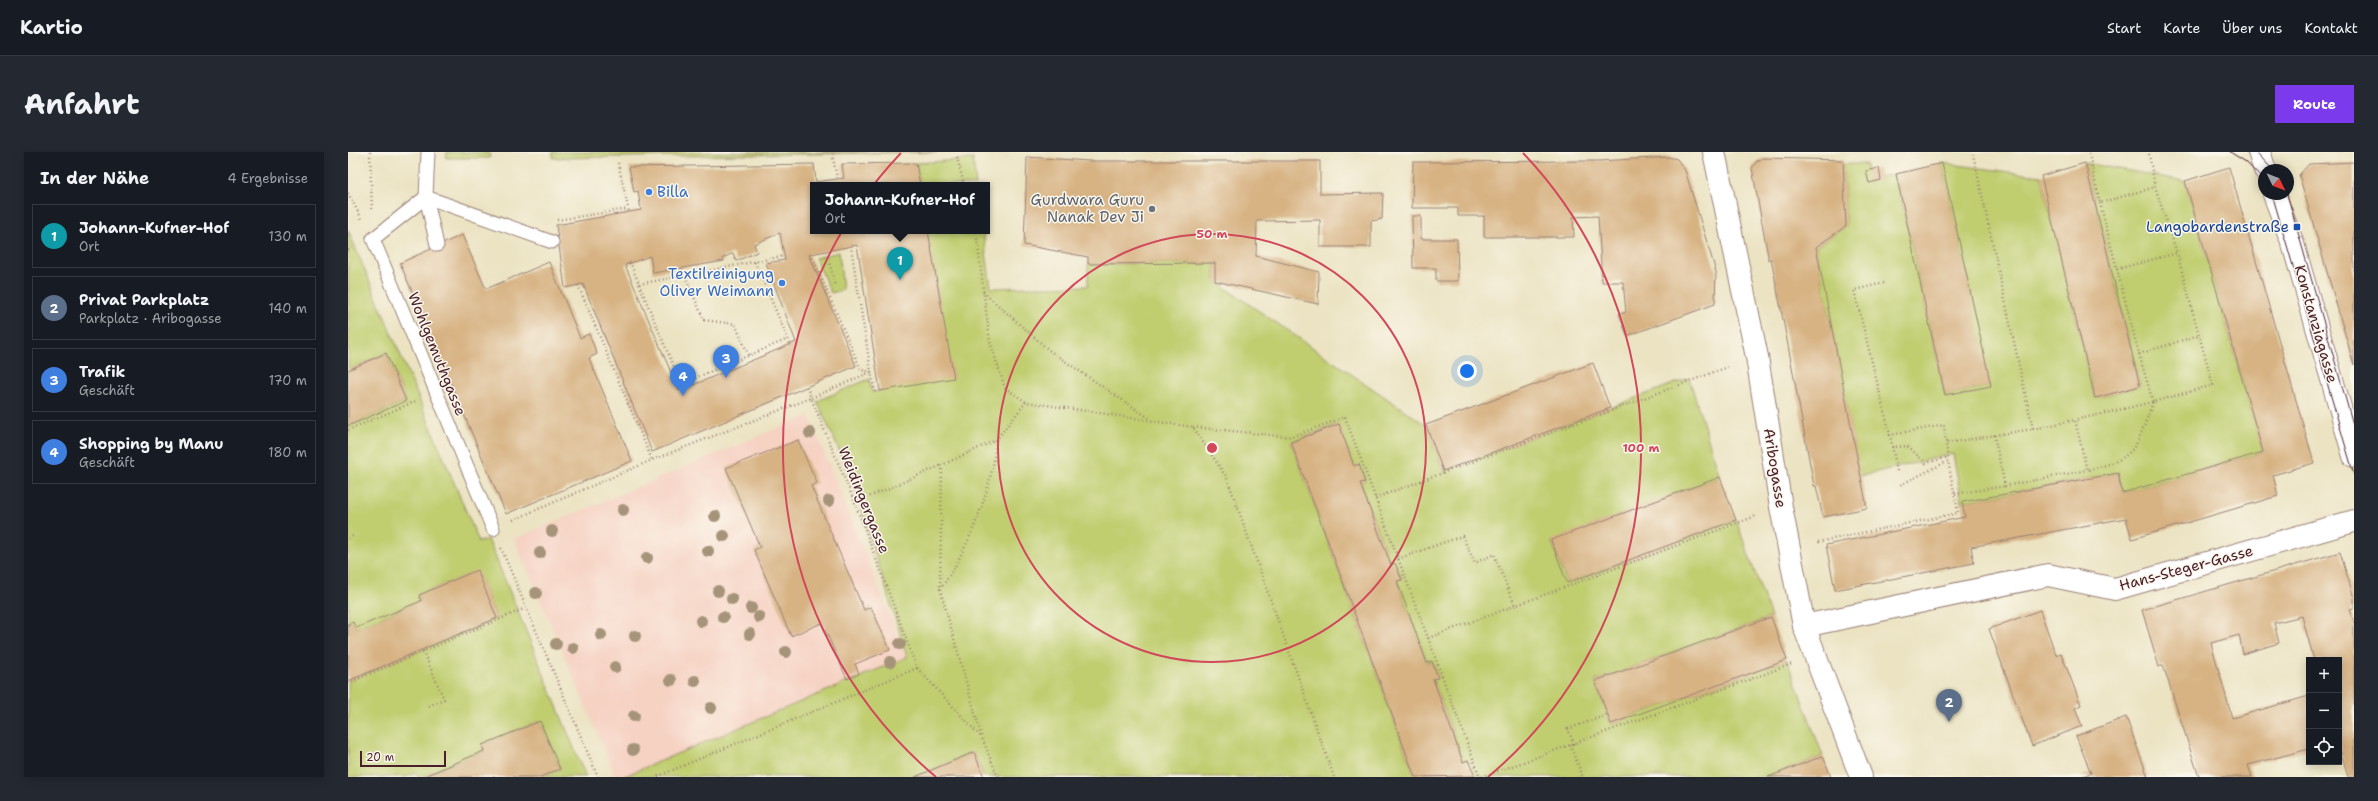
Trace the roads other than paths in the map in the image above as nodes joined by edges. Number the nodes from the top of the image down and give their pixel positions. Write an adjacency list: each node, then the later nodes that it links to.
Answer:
1 (428, 152): 5 (lane)
2 (1714, 152): 12 (street, Aribogasse)
3 (2260, 152): 4 (street)
4 (2263, 164)
5 (426, 197): 7 (lane); 8 (lane); 11 (lane, Wohlgemuthgasse)
6 (2276, 200): 9 (street, Konstanziagasse)
7 (552, 242)
8 (438, 245)
9 (2354, 456)
10 (2354, 521): 12 (street, Hans-Steger-Gasse)
11 (492, 529)
12 (1804, 626): 13 (street, Aribogasse)
13 (1861, 777)

